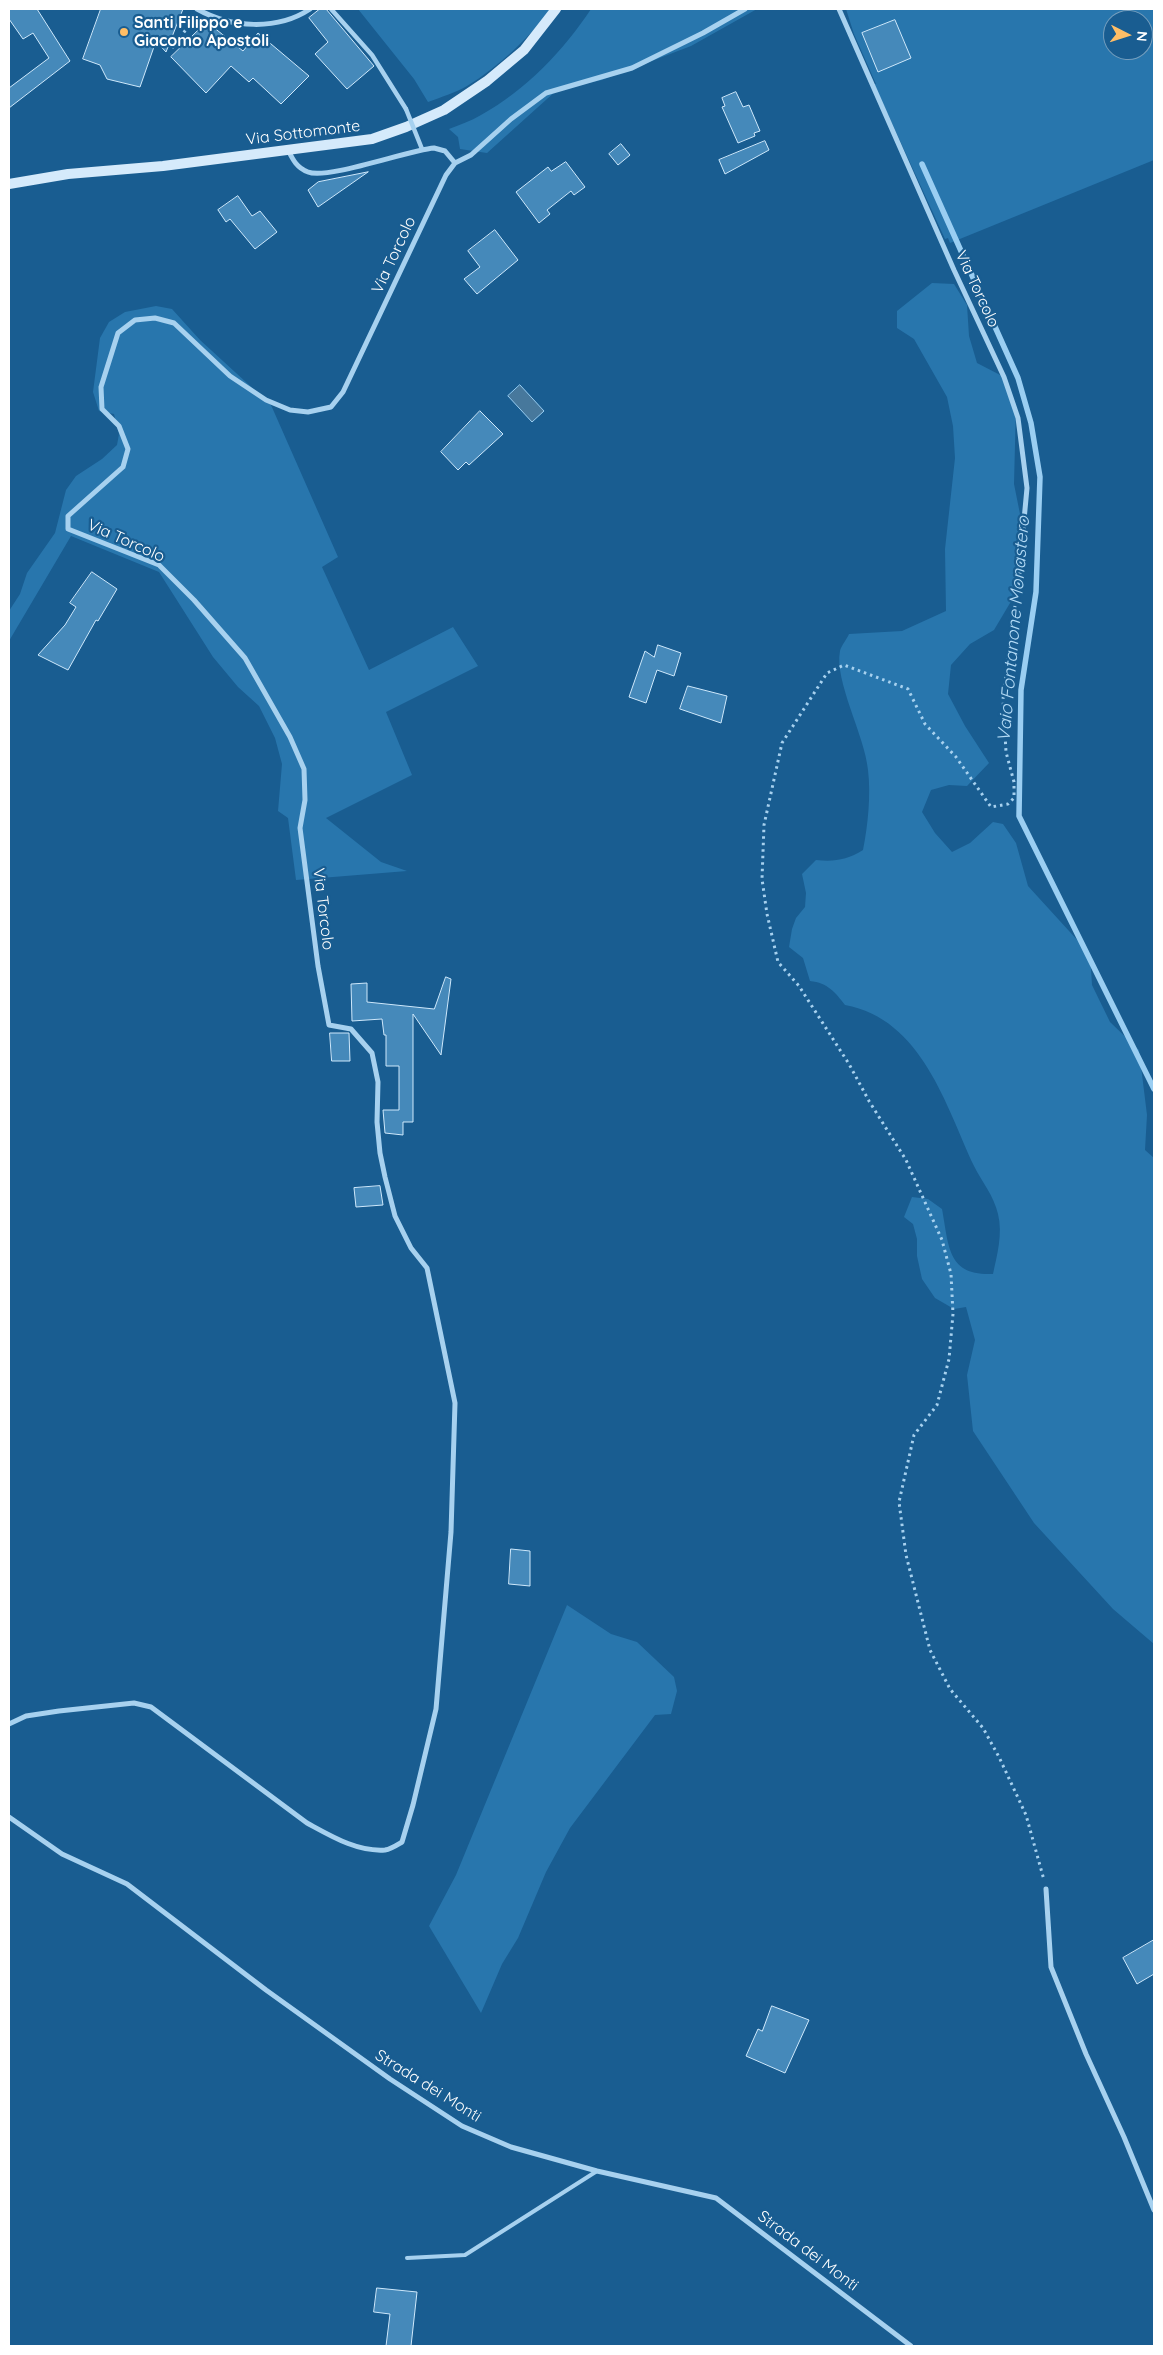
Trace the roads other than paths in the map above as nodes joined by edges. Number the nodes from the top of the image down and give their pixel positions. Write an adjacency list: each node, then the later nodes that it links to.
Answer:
1 (199, 9): 2 (street)
2 (310, 9)
3 (332, 9): 7 (street, bridge)
4 (556, 9): 8 (main road, Via Sottomonte)
5 (745, 9): 9 (street, Via Torcolo)
6 (839, 9): 11 (street, Via Torcolo)
7 (422, 149): 8 (street); 9 (street)
8 (288, 150): 10 (main road, Via Sottomonte)
9 (455, 163): 12 (street, Via Torcolo)
10 (9, 184)
11 (1017, 595)
12 (9, 1724)
13 (9, 1817): 15 (street, Strada dei Monti)
14 (1046, 1889): 16 (street)
15 (597, 2171): 17 (lane); 18 (street, Strada dei Monti)
16 (1154, 2210)
17 (407, 2258)
18 (912, 2346)

